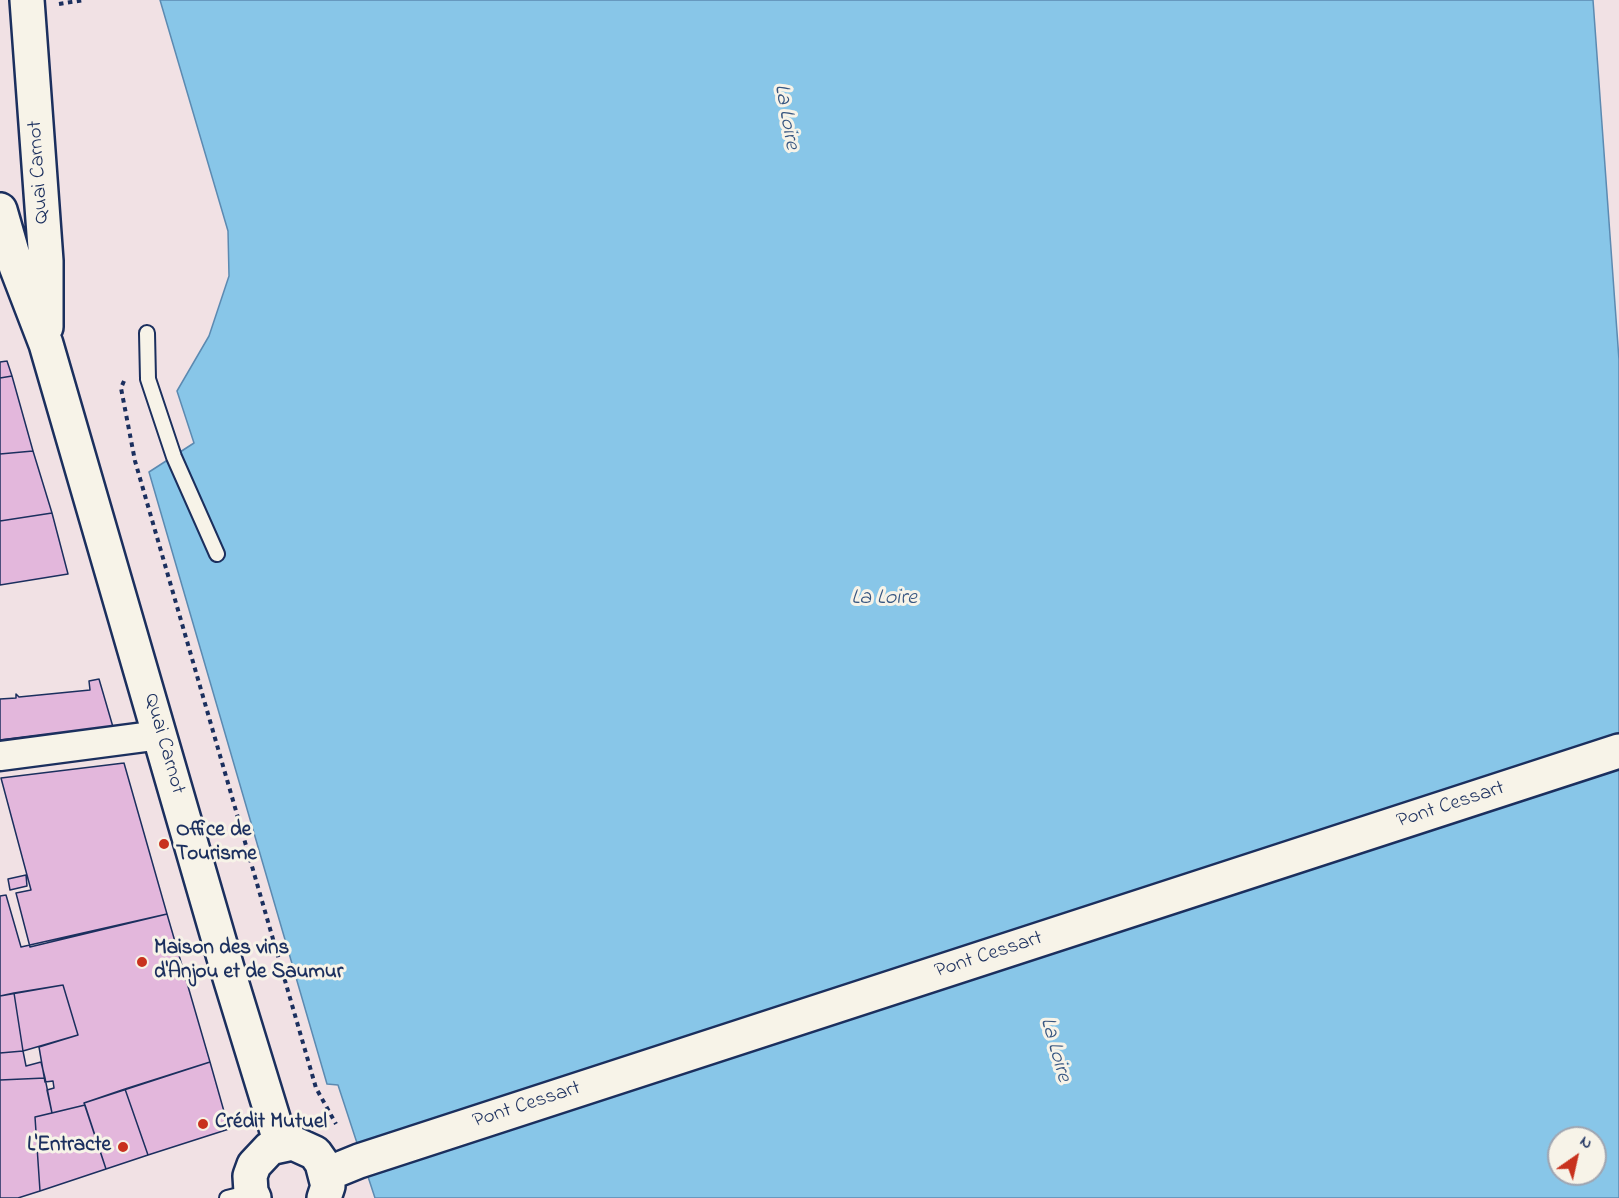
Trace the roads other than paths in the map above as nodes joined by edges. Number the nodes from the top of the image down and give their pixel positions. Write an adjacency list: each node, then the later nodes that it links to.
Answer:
1 (41, 2): 4 (main road, Quai Carnot)
2 (0, 210): 4 (main road, Quai Carnot)
3 (147, 333): 5 (lane)
4 (46, 344): 6 (main road, Quai Carnot)
5 (217, 554)
6 (160, 735): 8 (street); 9 (main road, Quai Carnot)
7 (1619, 751): 10 (main road, Pont Cessart)
8 (0, 756)
9 (281, 1144): 10 (main road); 11 (main road)
10 (325, 1186)
11 (244, 1196)

